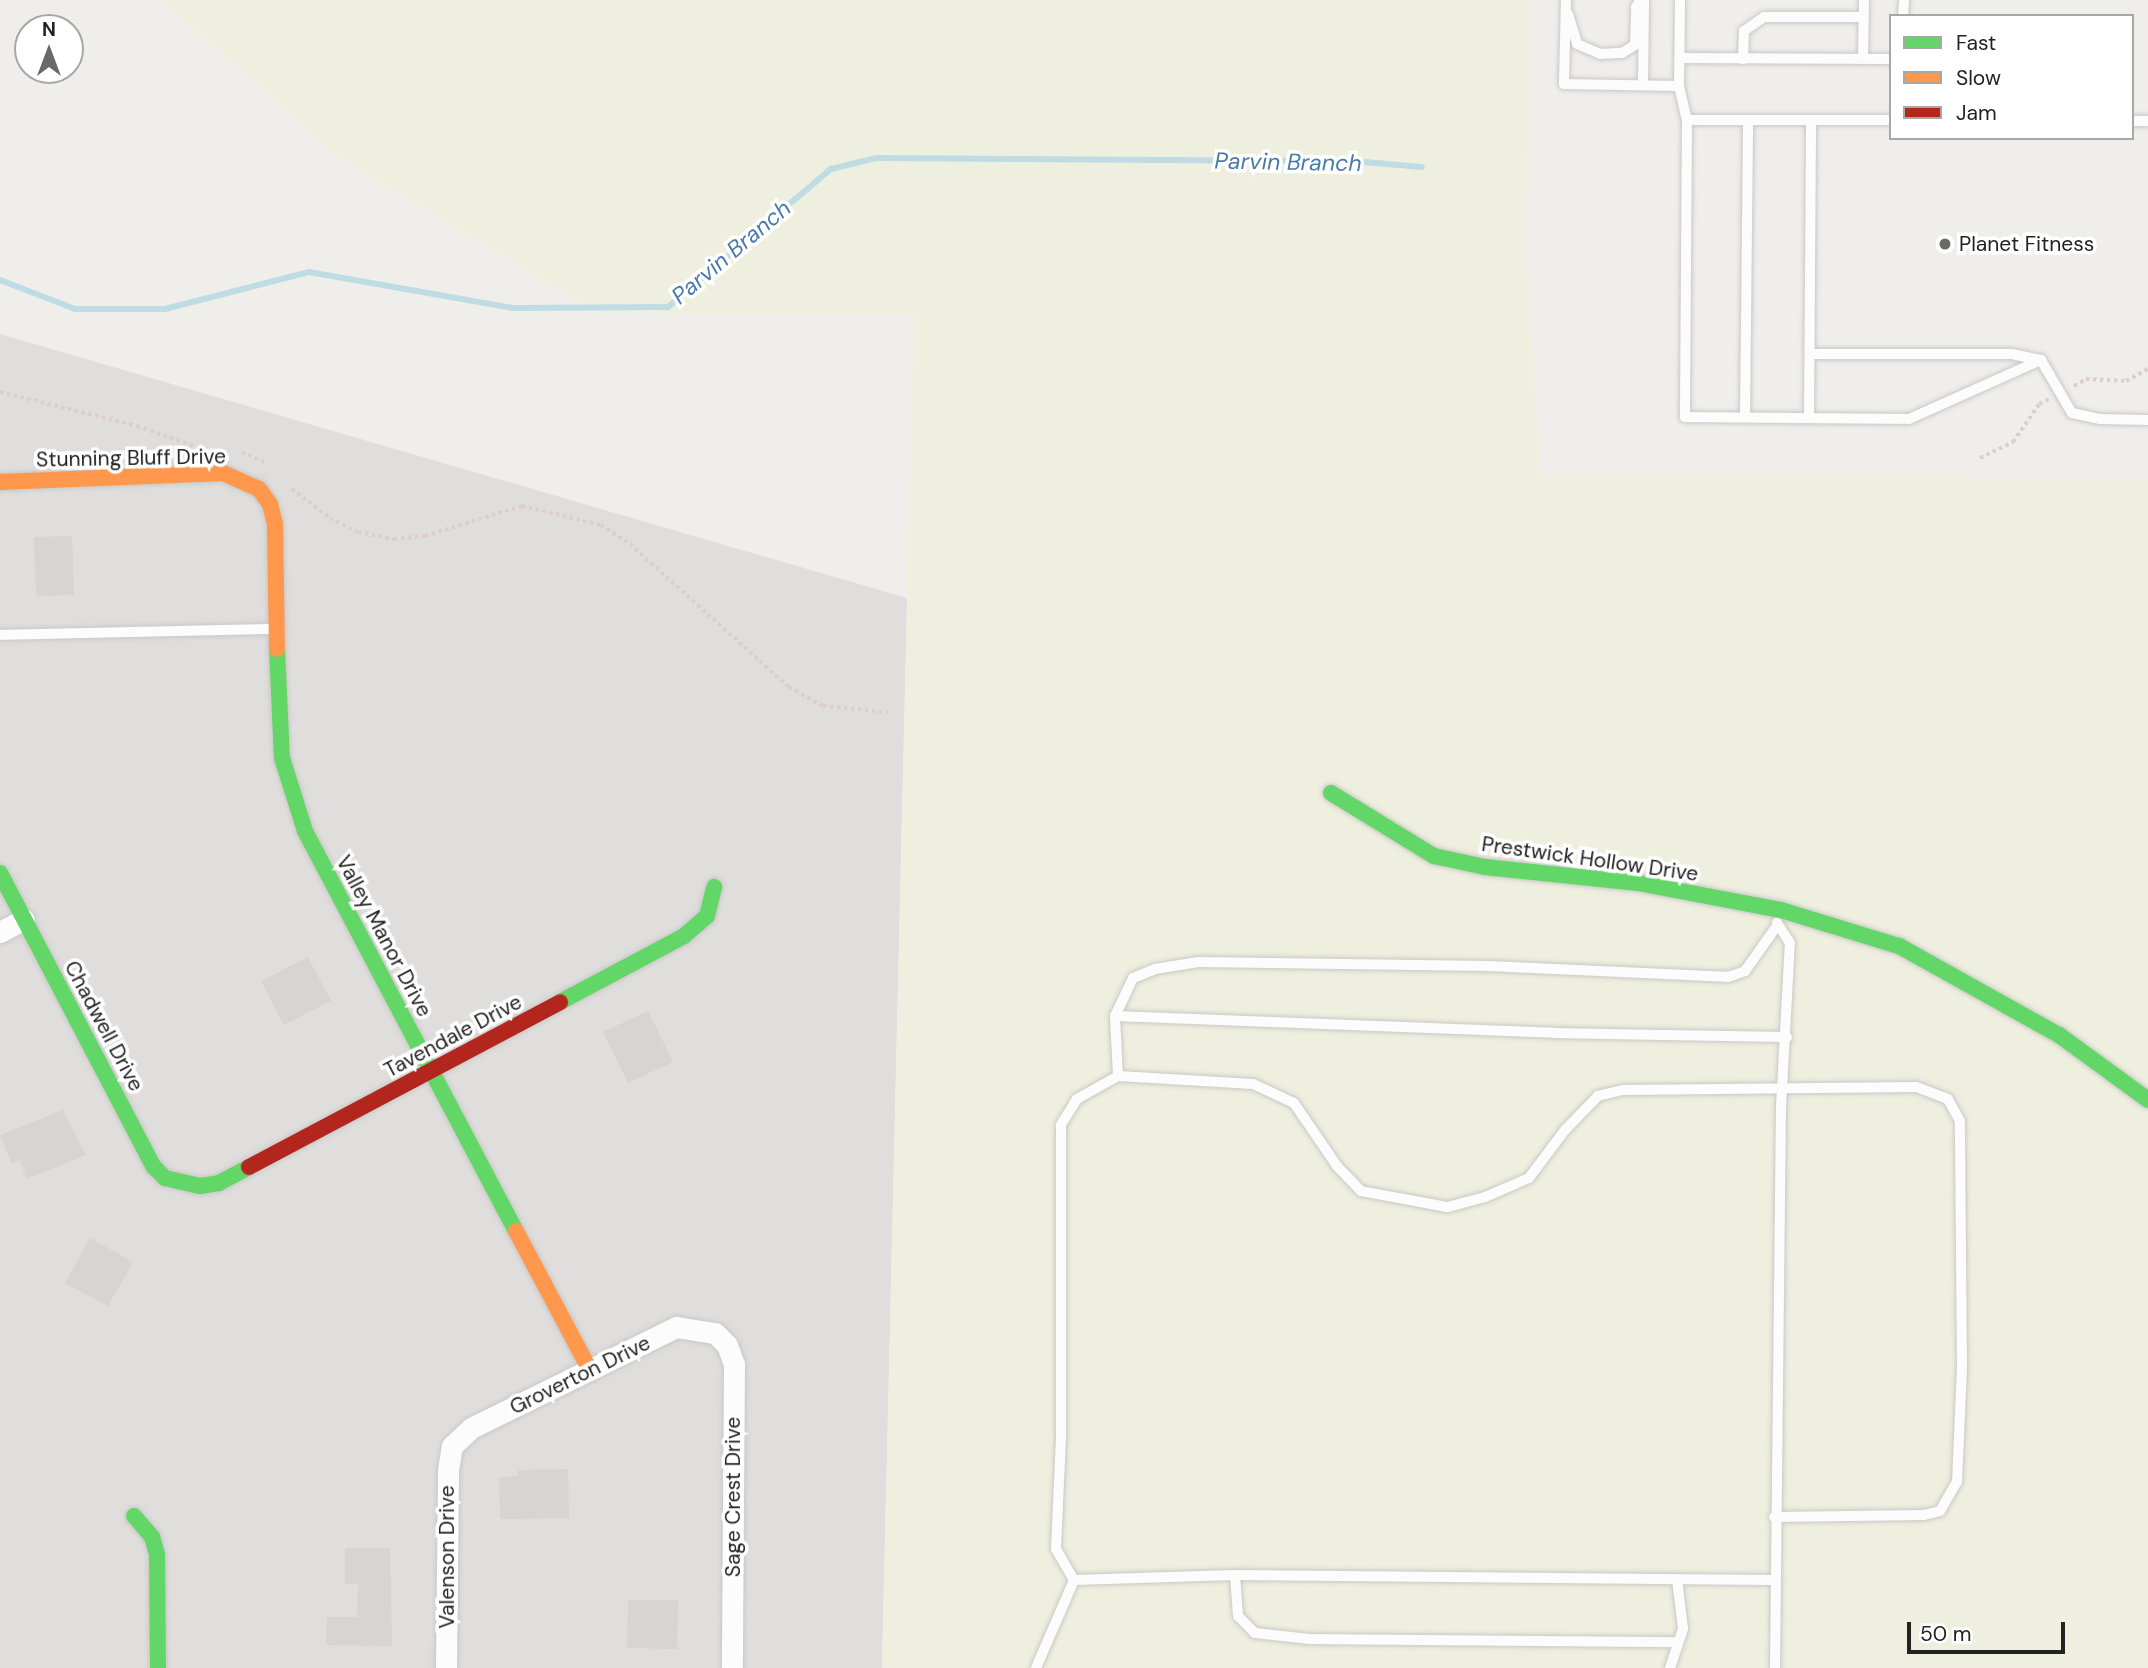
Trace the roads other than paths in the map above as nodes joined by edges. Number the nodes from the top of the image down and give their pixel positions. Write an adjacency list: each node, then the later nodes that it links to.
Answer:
1 (1642, 0): 4 (lane); 10 (lane)
2 (1681, 0): 6 (lane)
3 (1864, 0): 5 (lane)
4 (1565, 2): 10 (lane)
5 (1863, 16): 7 (lane); 8 (lane)
6 (1680, 58): 7 (lane); 11 (lane)
7 (1743, 59): 8 (lane)
8 (1863, 59): 9 (lane)
9 (1889, 59)
10 (1643, 85): 11 (lane)
11 (1679, 86): 12 (lane)
12 (1687, 120): 13 (lane); 18 (lane)
13 (1748, 120): 14 (lane); 18 (lane)
14 (1811, 120): 15 (lane); 16 (lane)
15 (1889, 120)
16 (1810, 354): 17 (lane); 19 (lane)
17 (2041, 360): 19 (lane); 20 (lane)
18 (1745, 417): 19 (lane)
19 (1809, 418)
20 (2148, 420)
21 (0, 482): 22 (street, Stunning Bluff Drive)
22 (259, 489): 23 (street, Valley Manor Drive)
23 (276, 629): 24 (lane); 34 (street, Valley Manor Drive)
24 (0, 635)
25 (1331, 793): 28 (street, Prestwick Hollow Drive)
26 (0, 873): 29 (street, Chadwell Drive)
27 (714, 887): 34 (street, Tavendale Drive)
28 (1781, 910): 30 (lane); 37 (street, Prestwick Hollow Drive)
29 (24, 919): 31 (street); 38 (street, Chadwell Drive)
30 (1776, 927): 32 (lane); 33 (lane)
31 (0, 932)
32 (1115, 1016): 33 (lane); 35 (lane)
33 (1787, 1037): 36 (lane)
34 (431, 1071): 38 (street, Tavendale Drive); 40 (street, Valley Manor Drive)
35 (1118, 1076): 36 (lane); 46 (lane)
36 (1783, 1090): 43 (lane); 43 (lane)
37 (2148, 1100)
38 (184, 1185)
39 (715, 1333): 40 (street, Groverton Drive); 51 (street, Sage Crest Drive)
40 (590, 1370): 41 (street, Groverton Drive)
41 (453, 1446): 50 (street, Valenson Drive)
42 (134, 1517): 49 (street)
43 (1774, 1517): 47 (lane)
44 (1235, 1575): 45 (lane); 46 (lane); 48 (lane)
45 (1677, 1579): 47 (lane); 48 (lane)
46 (1074, 1580): 52 (lane)
47 (1774, 1580): 54 (lane)
48 (1678, 1642): 53 (lane)
49 (158, 1668)
50 (446, 1668)
51 (732, 1668)
52 (1036, 1668)
53 (1670, 1668)
54 (1775, 1668)

